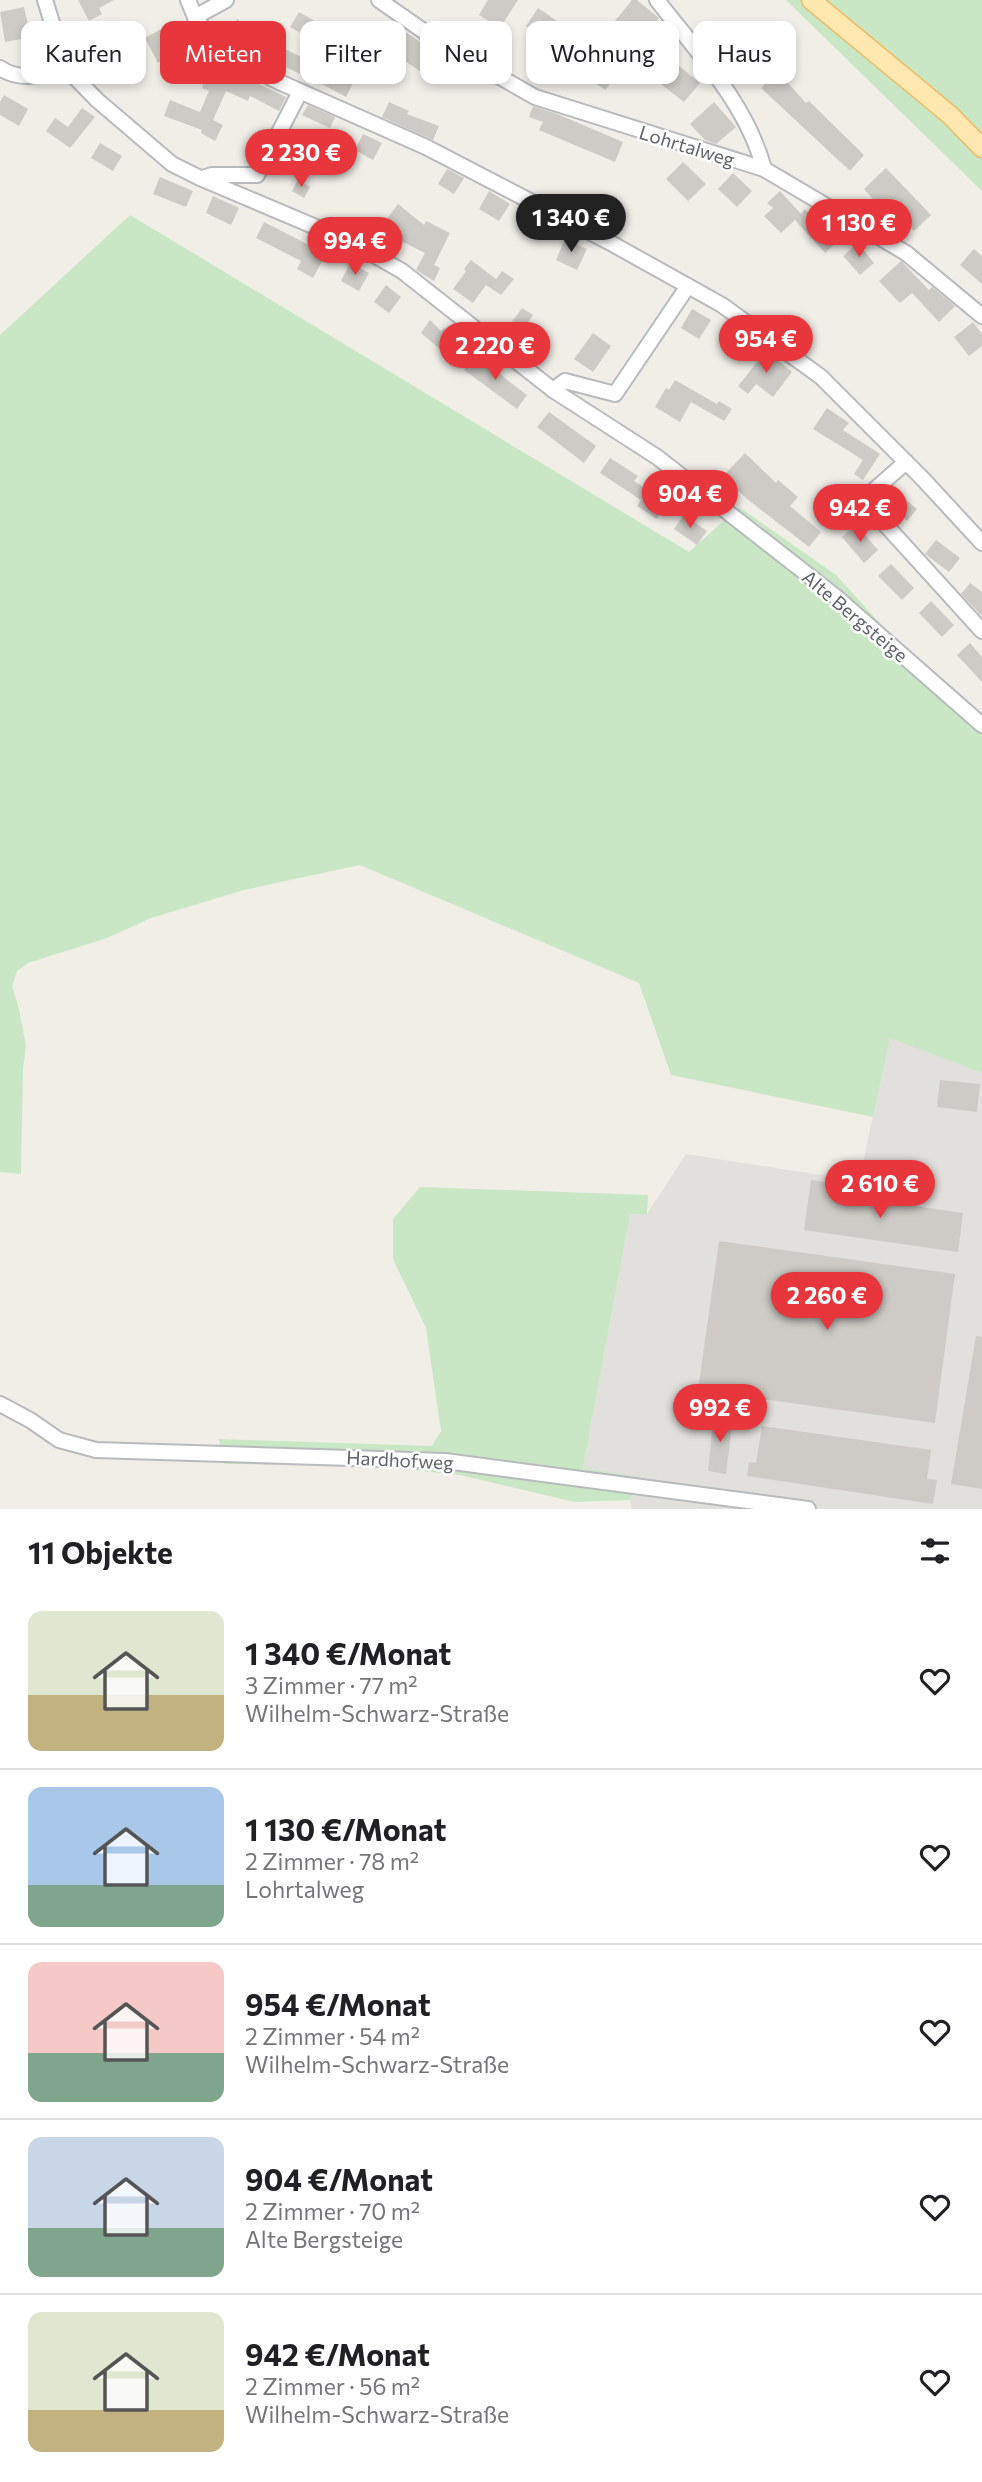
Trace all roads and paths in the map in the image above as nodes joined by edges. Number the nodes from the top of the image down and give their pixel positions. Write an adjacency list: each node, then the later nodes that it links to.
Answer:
1 (45, 0): 8 (street, Alte Bergsteige)
2 (188, 0): 7 (street)
3 (226, 0): 7 (street)
4 (379, 0): 14 (street, Lohrtalweg)
5 (657, 0): 14 (street)
6 (811, 0): 13 (main road)
7 (195, 17): 12 (street)
8 (51, 21)
9 (0, 68): 10 (street)
10 (21, 75)
11 (81, 84): 15 (street, Alte Bergsteige)
12 (300, 92): 15 (street); 16 (street)
13 (982, 148)
14 (764, 169): 17 (street, Lohrtalweg)
15 (200, 178): 18 (street, Alte Bergsteige)
16 (688, 286): 18 (street); 19 (street)
17 (982, 316)
18 (553, 390): 22 (street, Alte Bergsteige)
19 (906, 461): 20 (street); 21 (street)
20 (982, 544)
21 (982, 631)
22 (982, 725)
23 (0, 1404): 24 (street, Hardhofweg)
24 (808, 1509)

